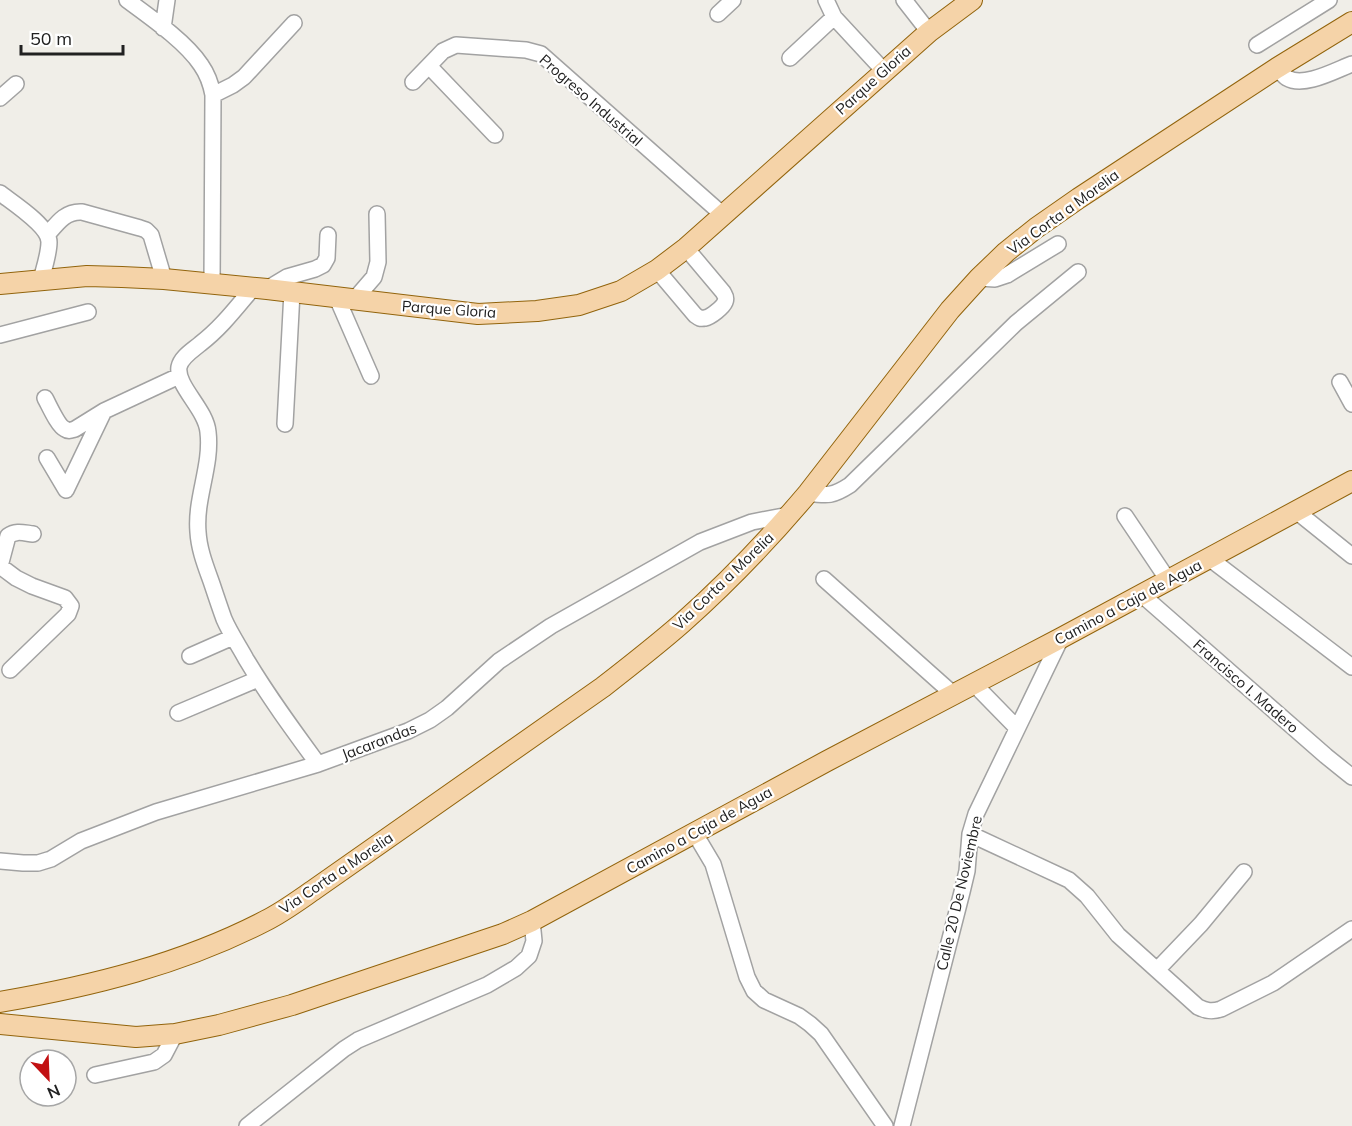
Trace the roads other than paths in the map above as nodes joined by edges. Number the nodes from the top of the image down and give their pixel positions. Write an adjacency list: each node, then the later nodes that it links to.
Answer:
1 (127, 0): 12 (street)
2 (167, 0): 12 (street)
3 (733, 0): 8 (street)
4 (826, 0): 9 (street)
5 (904, 0): 13 (street)
6 (972, 0): 13 (main road, Parque Gloria)
7 (1329, 0): 14 (street)
8 (718, 14)
9 (834, 17): 15 (street); 19 (street)
10 (1352, 21): 18 (main road, Via Corta a Morelia)
11 (294, 22): 22 (street)
12 (164, 28): 22 (street)
13 (929, 32): 19 (main road, Parque Gloria)
14 (1257, 45)
15 (790, 58)
16 (1352, 64): 18 (street)
17 (429, 66): 20 (street, Progreso Industrial); 24 (street); 27 (street, Progreso Industrial)
18 (1277, 68): 34 (main road, Via Corta a Morelia)
19 (884, 71): 27 (main road, Parque Gloria)
20 (413, 82)
21 (16, 84): 23 (street)
22 (213, 95): 37 (street)
23 (0, 98)
24 (495, 135)
25 (0, 192): 28 (street)
26 (377, 214): 41 (street)
27 (723, 215): 31 (main road, Parque Gloria)
28 (48, 234): 35 (street); 36 (street)
29 (328, 235): 39 (street)
30 (1058, 244): 34 (street)
31 (686, 248): 32 (main road, Parque Gloria); 32 (street)
32 (657, 270): 41 (main road, Parque Gloria)
33 (1078, 272): 53 (street)
34 (979, 278): 53 (main road, Via Corta a Morelia)
35 (164, 279): 36 (main road, Parque Gloria); 37 (main road, Parque Gloria)
36 (41, 280): 38 (main road, Parque Gloria)
37 (212, 283): 39 (main road, Parque Gloria)
38 (0, 284)
39 (260, 288): 40 (main road, Parque Gloria); 44 (street)
40 (292, 292): 41 (main road, Parque Gloria); 50 (street)
41 (346, 299): 45 (street)
42 (88, 312): 43 (street)
43 (0, 335)
44 (179, 376): 49 (street); 64 (street)
45 (371, 376)
46 (1340, 382): 48 (street)
47 (45, 398): 49 (street)
48 (1352, 405)
49 (104, 411): 51 (street)
50 (285, 424)
51 (48, 458)
52 (1352, 481): 54 (main road, Camino a Caja de Agua)
53 (808, 493): 55 (main road, Via Corta a Morelia)
54 (1296, 511): 58 (street); 59 (main road, Camino a Caja de Agua)
55 (789, 515): 74 (street, Jacarandas); 83 (main road, Via Corta a Morelia)
56 (1125, 516): 62 (street)
57 (33, 534): 60 (street)
58 (1352, 556)
59 (1209, 558): 62 (main road, Camino a Caja de Agua); 67 (street)
60 (0, 566): 68 (street)
61 (824, 579): 71 (street)
62 (1168, 580): 63 (main road, Camino a Caja de Agua)
63 (1141, 594): 65 (main road, Camino a Caja de Agua); 75 (street, Francisco I. Madero)
64 (233, 637): 66 (street); 69 (street)
65 (1061, 638): 70 (main road, Camino a Caja de Agua); 73 (street, Calle 20 De Noviembre)
66 (190, 656)
67 (1352, 667)
68 (10, 670)
69 (258, 679): 72 (street); 74 (street)
70 (973, 683): 71 (main road, Camino a Caja de Agua); 73 (street)
71 (953, 694): 76 (main road, Camino a Caja de Agua)
72 (177, 713)
73 (1017, 728): 77 (street, Calle 20 De Noviembre)
74 (318, 764): 78 (street, Jacarandas)
75 (1352, 777)
76 (693, 832): 80 (main road, Camino a Caja de Agua); 88 (street)
77 (970, 834): 82 (street); 89 (street, Calle 20 De Noviembre)
78 (0, 861)
79 (1244, 872): 82 (street)
80 (532, 921): 85 (main road, Camino a Caja de Agua); 87 (street)
81 (1352, 929): 82 (street)
82 (1157, 970)
83 (0, 1002)
84 (0, 1024): 85 (main road, Camino a Caja de Agua)
85 (175, 1034): 86 (street)
86 (95, 1075)
87 (247, 1126)
88 (885, 1126)
89 (902, 1126)

